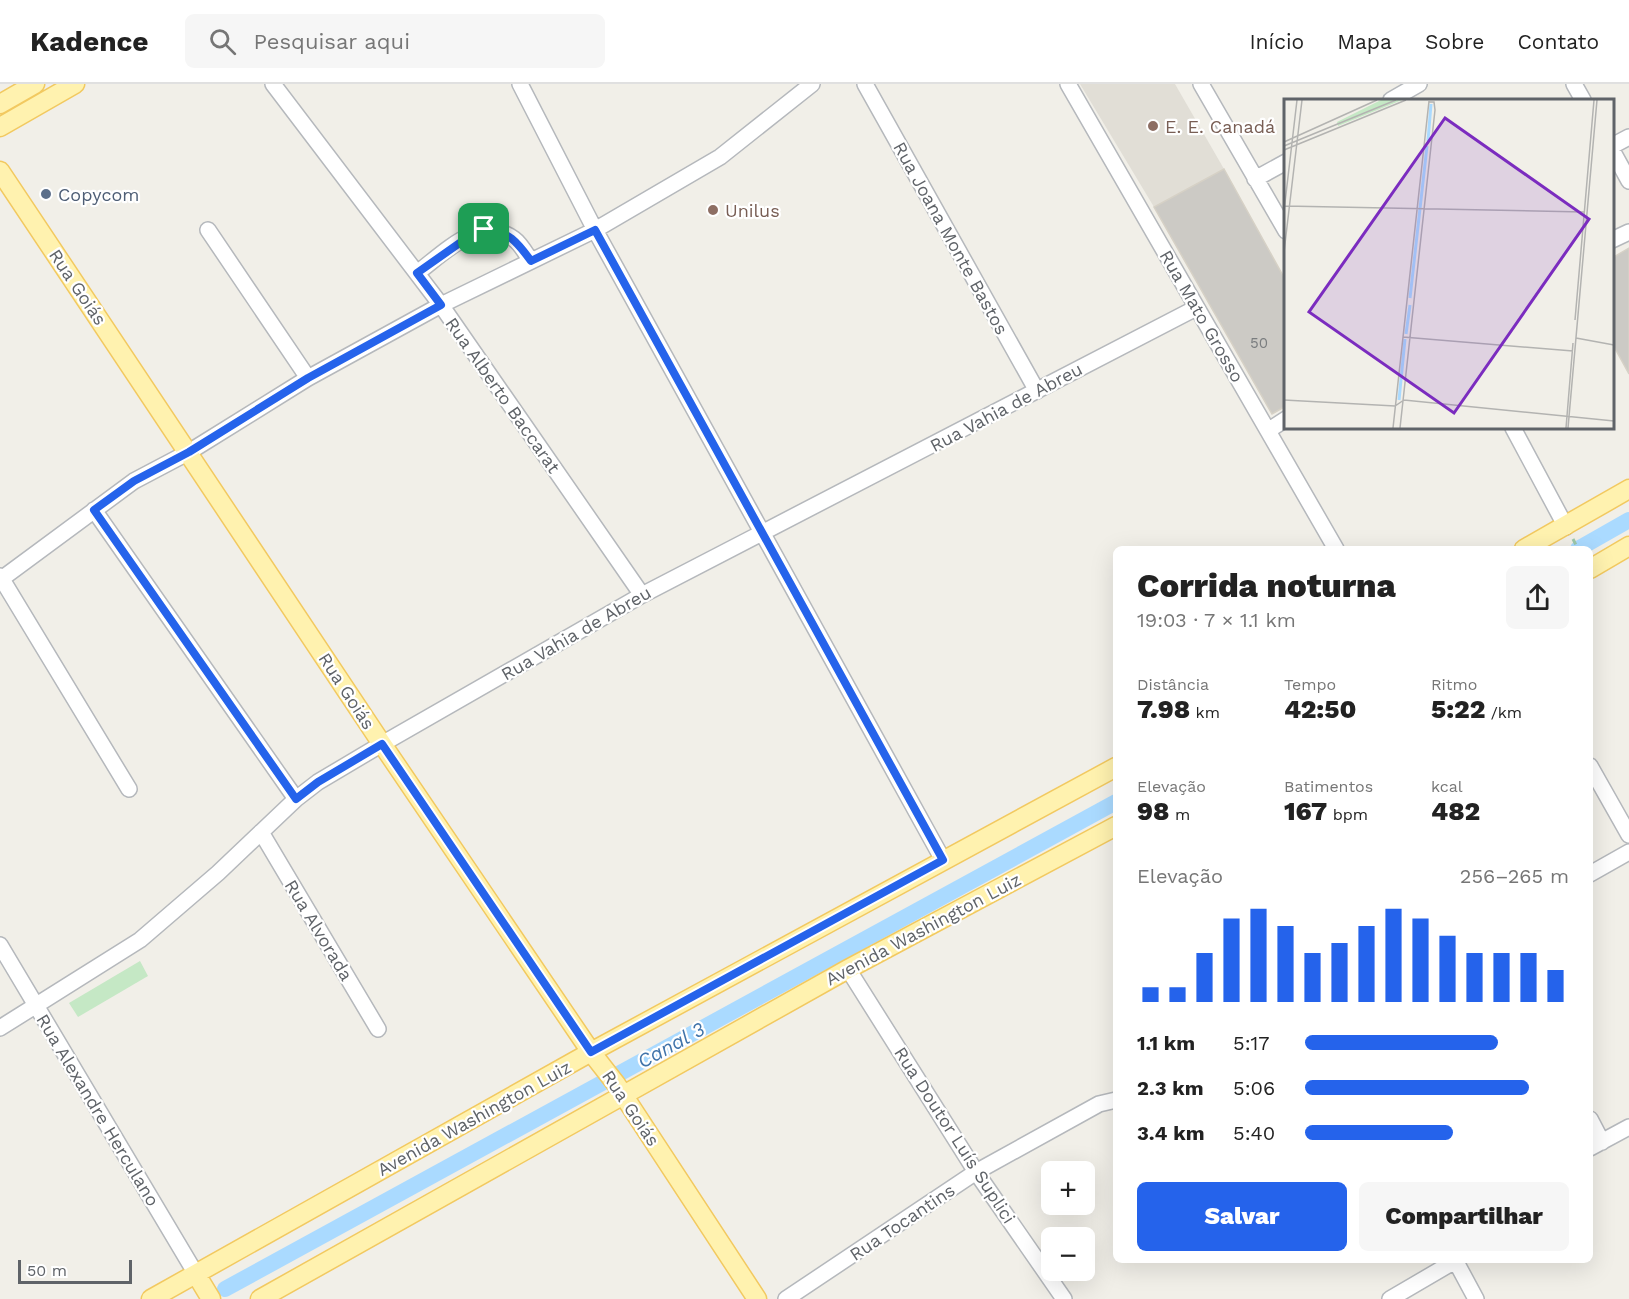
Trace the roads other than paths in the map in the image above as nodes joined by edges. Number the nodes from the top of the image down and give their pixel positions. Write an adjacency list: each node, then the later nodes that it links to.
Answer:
1 (35, 84): 13 (main road)
2 (75, 84): 14 (main road)
3 (273, 84): 28 (street, Rua Alberto Baccarat)
4 (520, 84): 24 (street)
5 (812, 84): 24 (street)
6 (865, 84): 32 (street, Rua Joana Monte Bastos)
7 (1068, 84): 30 (street, Rua Mato Grosso)
8 (1201, 84): 20 (street)
9 (1419, 84): 11 (street)
10 (1574, 84): 12 (street)
11 (1393, 99)
12 (1582, 99)
13 (0, 104)
14 (0, 127)
15 (1629, 137): 16 (street)
16 (1614, 145)
17 (1614, 154): 21 (street)
18 (1284, 163): 20 (street)
19 (0, 171): 36 (main road, Rua Goiás)
20 (1255, 179): 22 (street)
21 (1629, 181)
22 (1284, 228)
23 (208, 230): 31 (street)
24 (595, 230): 27 (street); 40 (street)
25 (1629, 232): 26 (street)
26 (1614, 239)
27 (531, 261): 28 (street); 29 (street)
28 (417, 273): 29 (street, Rua Alberto Baccarat)
29 (441, 305): 31 (street); 46 (street, Rua Alberto Baccarat)
30 (1196, 308): 32 (street, Rua Vahia de Abreu); 35 (street, Rua Mato Grosso)
31 (308, 378): 36 (street)
32 (1037, 391): 40 (street, Rua Vahia de Abreu)
33 (1284, 420): 35 (street)
34 (1513, 429): 39 (street)
35 (1269, 430): 41 (street, Rua Mato Grosso)
36 (189, 452): 38 (street); 47 (main road, Rua Goiás)
37 (1629, 489): 39 (main road)
38 (94, 510): 45 (street); 51 (street)
39 (1566, 526): 42 (main road)
40 (763, 534): 46 (street, Rua Vahia de Abreu); 56 (street)
41 (1334, 546)
42 (1529, 546)
43 (1629, 546): 44 (main road)
44 (1593, 567)
45 (1, 578): 50 (street)
46 (642, 595): 47 (street, Rua Vahia de Abreu)
47 (382, 744): 51 (street, Rua Vahia de Abreu); 63 (main road, Rua Goiás)
48 (1113, 769): 56 (main road, Avenida Washington Luiz)
49 (1593, 771): 54 (street)
50 (129, 789)
51 (296, 799): 53 (street, Rua Vahia de Abreu)
52 (1113, 828): 59 (main road, Avenida Washington Luiz)
53 (261, 832): 60 (street, Rua Vahia de Abreu); 62 (street, Rua Alvorada)
54 (1629, 835)
55 (1629, 852): 57 (street)
56 (943, 860): 63 (main road, Avenida Washington Luiz)
57 (1593, 872)
58 (0, 945): 60 (street, Rua Alexandre Herculano)
59 (848, 969): 64 (main road, Avenida Washington Luiz); 68 (street, Rua Doutor Luís Suplici)
60 (36, 1006): 61 (street, Rua Vahia de Abreu); 71 (street, Rua Alexandre Herculano)
61 (0, 1028)
62 (378, 1029)
63 (597, 1058): 64 (main road, Rua Goiás); 71 (main road, Avenida Washington Luiz)
64 (619, 1089): 73 (main road, Avenida Washington Luiz); 74 (main road, Rua Goiás)
65 (1113, 1101): 68 (street, Rua Tocantins)
66 (1629, 1127): 67 (street)
67 (1596, 1145)
68 (976, 1172): 75 (street, Rua Tocantins); 76 (street, Rua Doutor Luís Suplici)
69 (1452, 1263): 77 (street)
70 (1456, 1263): 78 (street)
71 (204, 1287): 72 (main road, Avenida Washington Luiz)
72 (151, 1299)
73 (260, 1299)
74 (757, 1299)
75 (786, 1299)
76 (1064, 1299)
77 (1390, 1299)
78 (1476, 1299)

